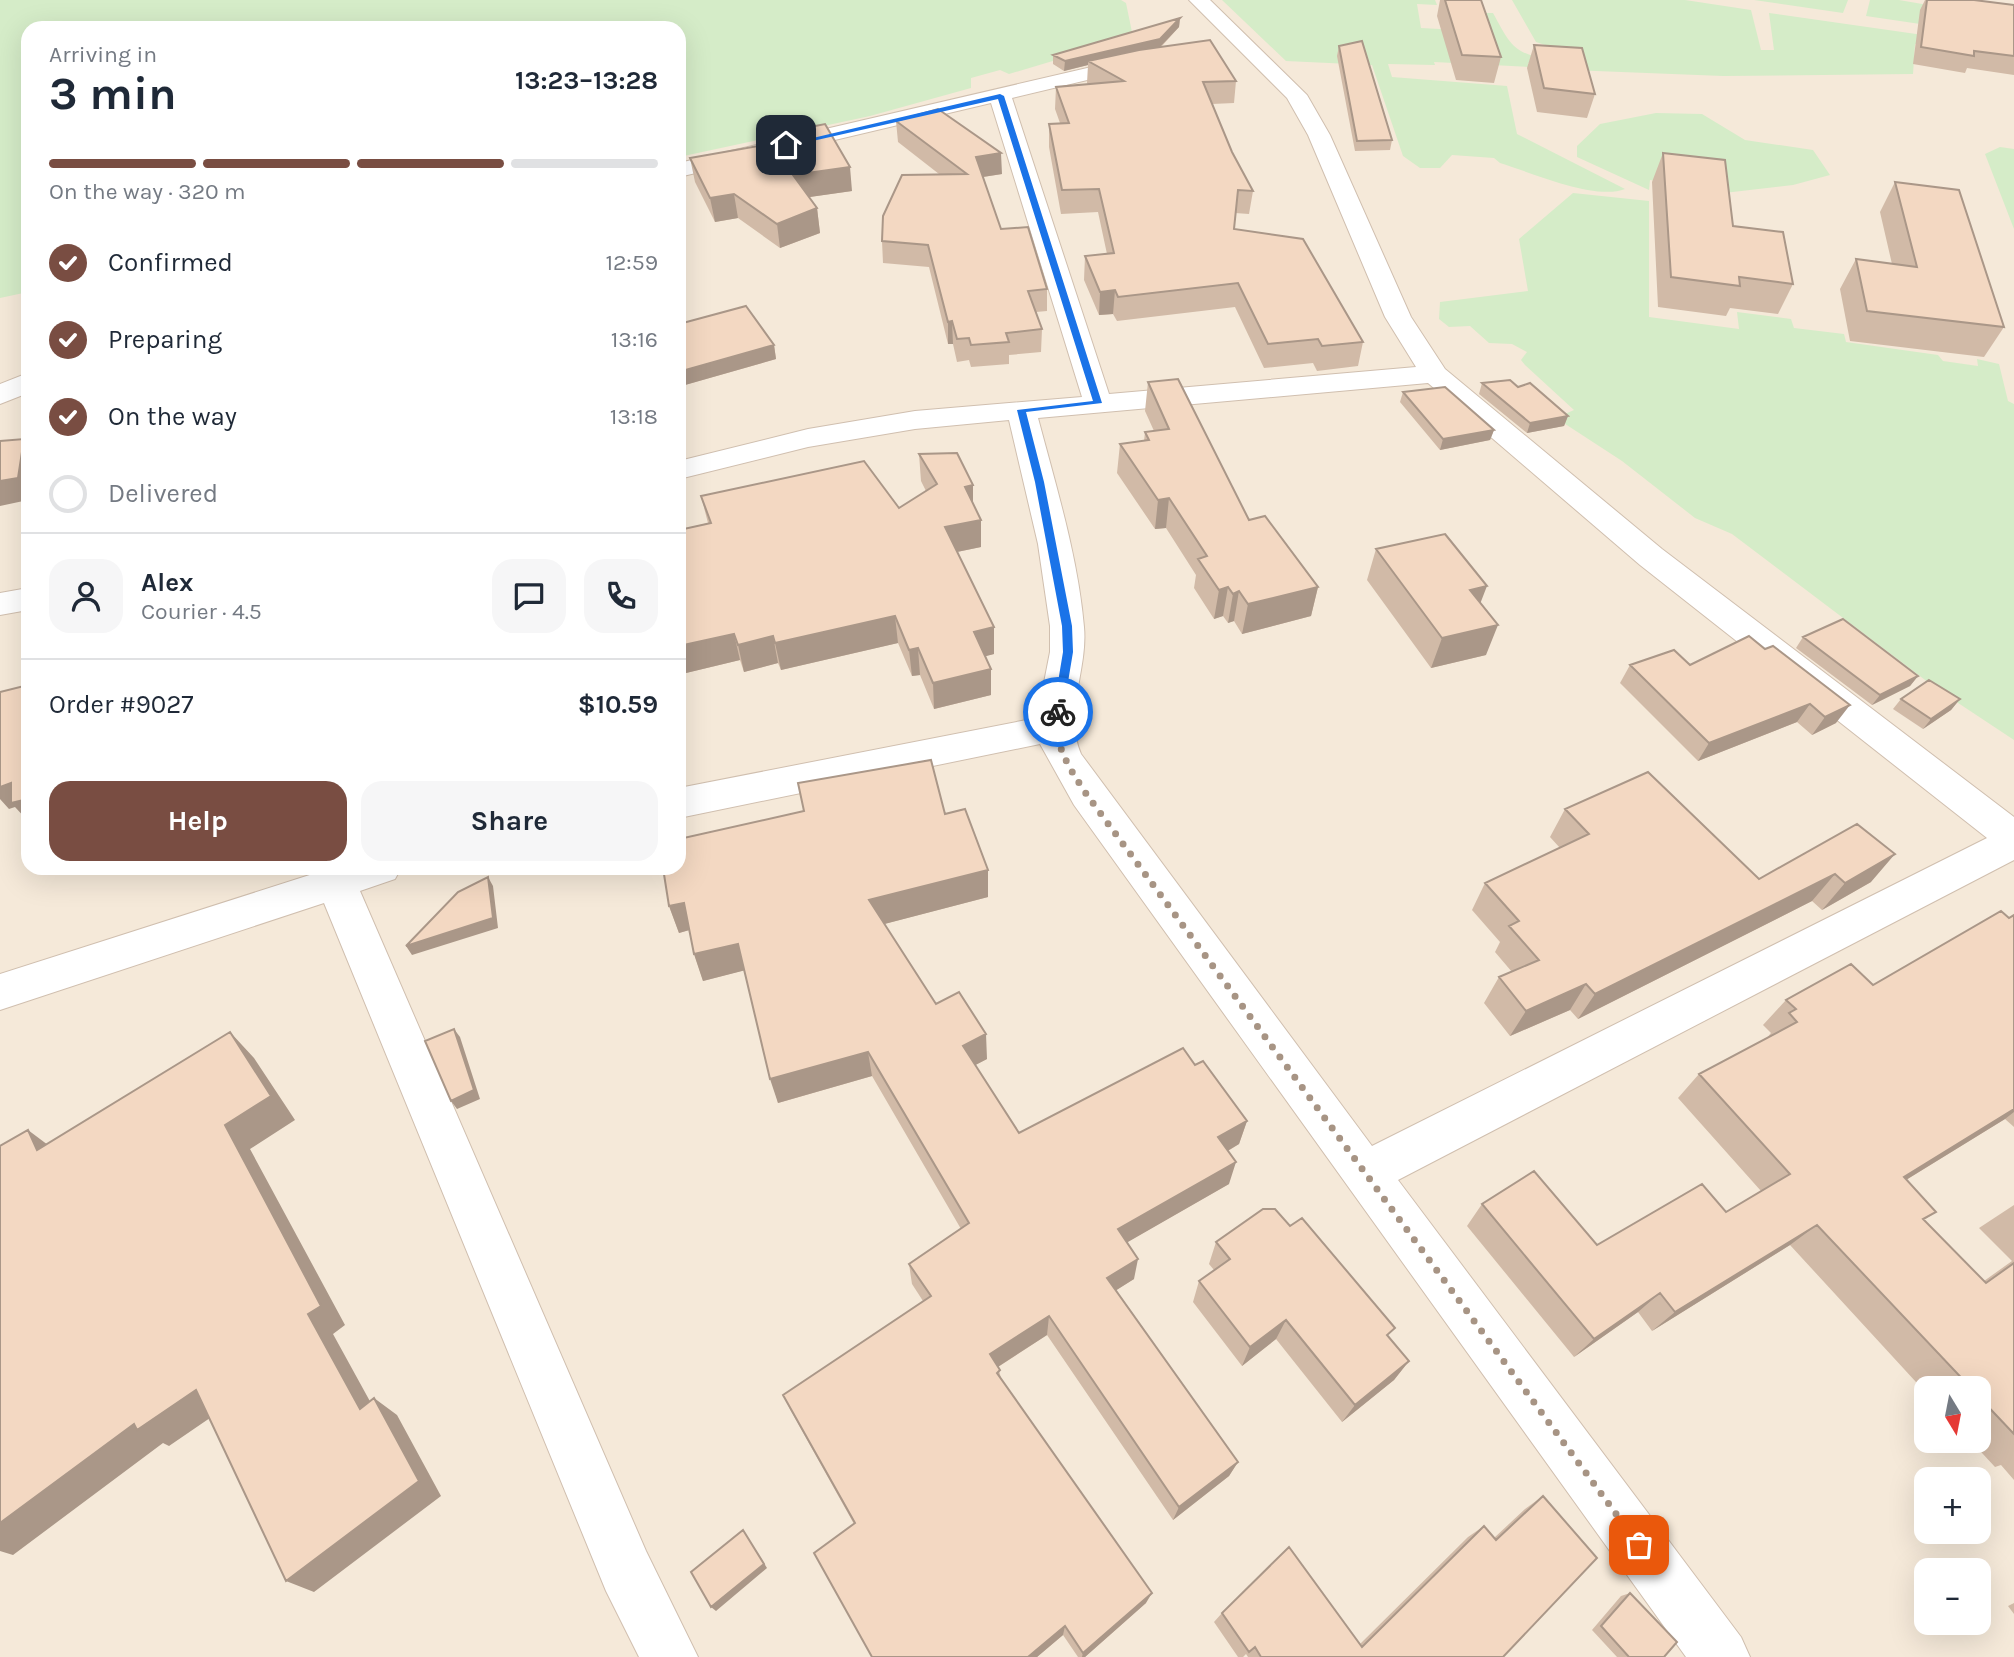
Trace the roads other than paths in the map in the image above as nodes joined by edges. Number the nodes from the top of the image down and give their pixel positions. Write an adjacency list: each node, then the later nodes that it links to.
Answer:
1 (1199, 0): 5 (street)
2 (1160, 57): 3 (street)
3 (1000, 96): 4 (street); 8 (street)
4 (686, 168)
5 (1434, 374): 8 (street); 15 (street)
6 (21, 385): 7 (street)
7 (0, 395)
8 (1098, 403): 9 (street)
9 (1021, 410): 10 (street); 13 (street)
10 (686, 468)
11 (21, 600): 12 (street)
12 (0, 604)
13 (1055, 728): 14 (street); 19 (street)
14 (686, 802)
15 (2014, 840): 19 (street)
16 (355, 875): 17 (street)
17 (335, 880): 18 (street); 20 (street)
18 (0, 992)
19 (1365, 1172): 21 (street)
20 (669, 1657)
21 (1721, 1657)

